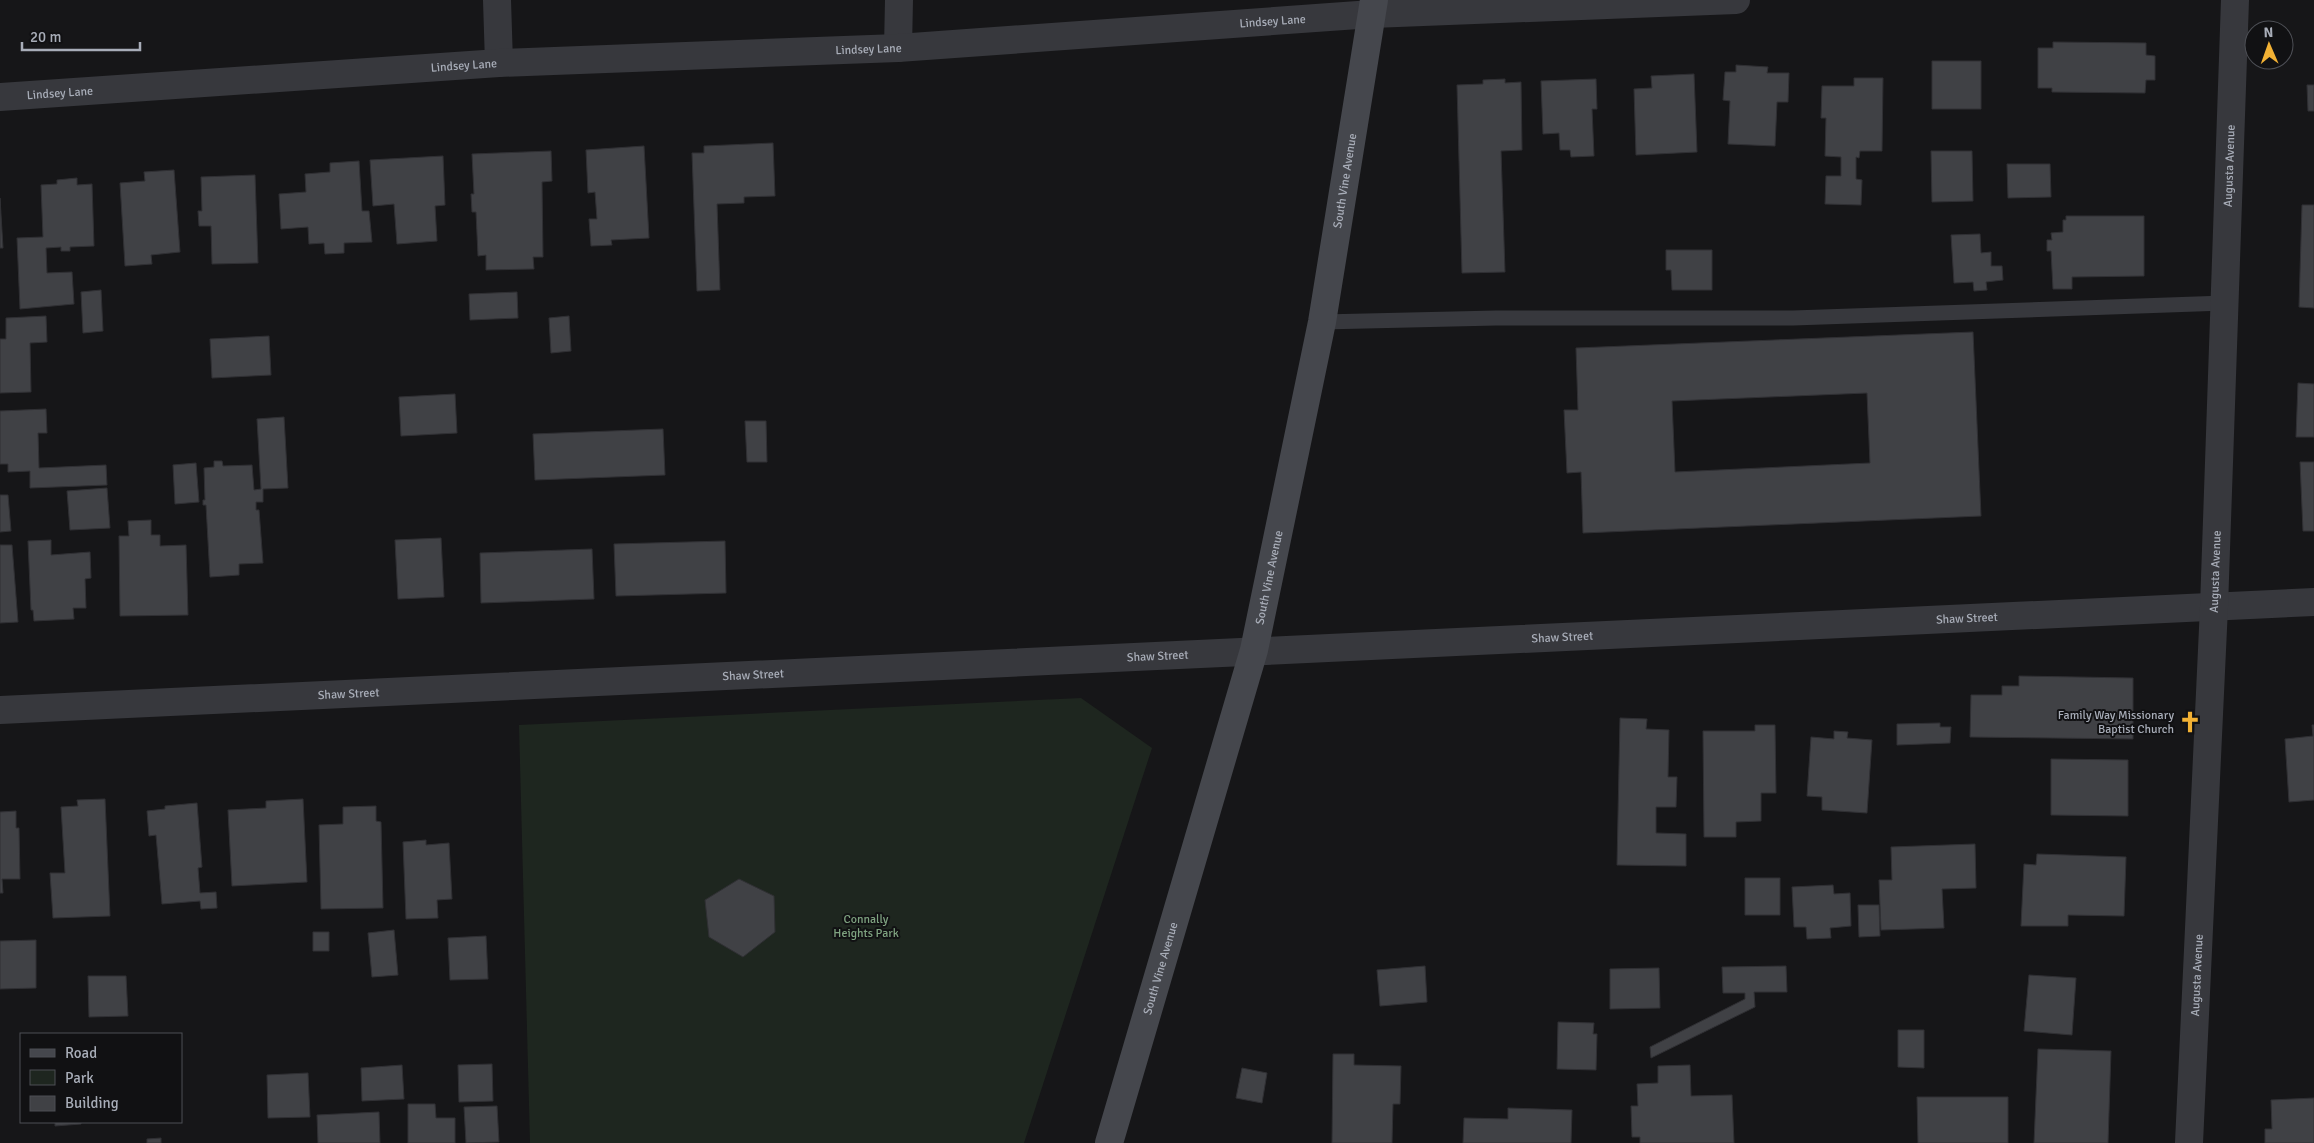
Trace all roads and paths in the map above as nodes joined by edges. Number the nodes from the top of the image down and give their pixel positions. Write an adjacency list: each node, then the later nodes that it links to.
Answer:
1 (497, 0): 8 (street)
2 (899, 0): 7 (street)
3 (1721, 0): 4 (street, Lindsey Lane); 6 (street, Lindsey Lane)
4 (1736, 0)
5 (2235, 0): 10 (street, Augusta Avenue)
6 (1373, 7): 7 (street, Lindsey Lane); 11 (main road, South Vine Avenue)
7 (898, 48): 8 (street, Lindsey Lane)
8 (498, 63): 9 (street, Lindsey Lane)
9 (0, 98)
10 (2225, 303): 11 (lane); 13 (street, Augusta Avenue)
11 (1322, 322): 14 (main road, South Vine Avenue)
12 (2314, 602): 13 (street, Shaw Street)
13 (2214, 607): 14 (street, Shaw Street); 17 (street, Augusta Avenue)
14 (1254, 650): 15 (street, Shaw Street); 16 (main road, South Vine Avenue)
15 (0, 710)
16 (1109, 1143)
17 (2189, 1143)

